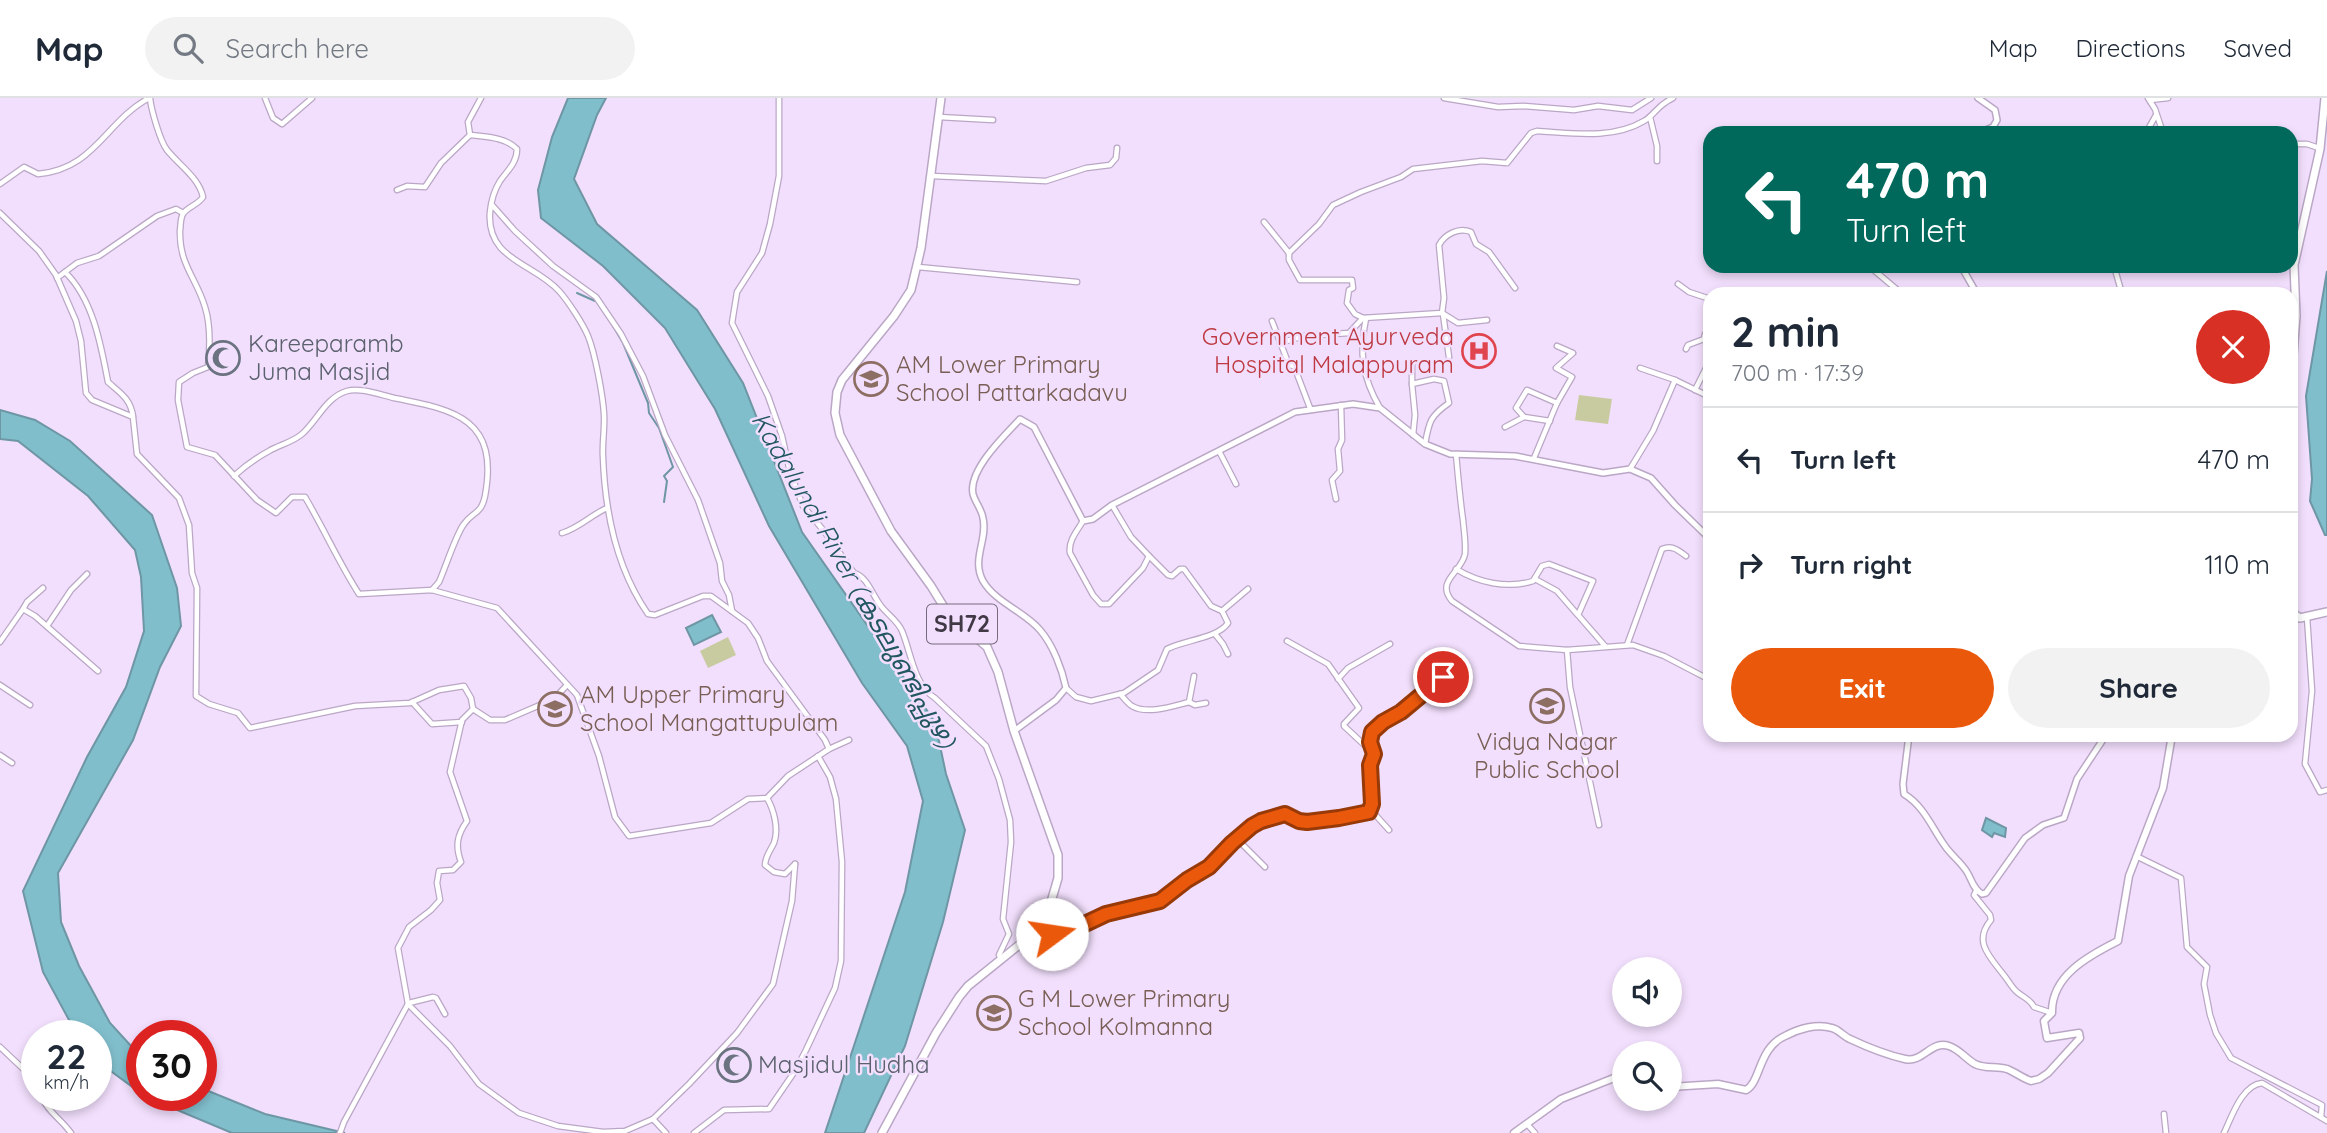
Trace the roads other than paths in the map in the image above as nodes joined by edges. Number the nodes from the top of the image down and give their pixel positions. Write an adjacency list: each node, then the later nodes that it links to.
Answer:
1 (149, 98): 27 (street); 31 (street)
2 (265, 98): 3 (street)
3 (312, 98)
4 (481, 98): 21 (street)
5 (779, 98): 143 (street)
6 (941, 98): 15 (main road, SH72)
7 (1444, 98): 8 (street)
8 (1651, 98)
9 (1673, 98): 16 (street)
10 (1978, 98): 18 (street)
11 (2168, 98): 13 (street)
12 (2325, 98): 24 (main road)
13 (2149, 99): 14 (street)
14 (2156, 114): 19 (street); 20 (street)
15 (939, 117): 17 (street); 26 (main road, SH72)
16 (1650, 117): 25 (street); 34 (street)
17 (993, 120)
18 (1994, 126)
19 (2150, 126)
20 (2160, 126)
21 (470, 135): 28 (street); 29 (street)
22 (2298, 144): 24 (street)
23 (1117, 148): 26 (street)
24 (2320, 149): 33 (main road)
25 (1657, 161)
26 (932, 176): 35 (main road, SH72)
27 (0, 184)
28 (397, 190)
29 (492, 205): 80 (street); 94 (street)
30 (0, 213): 38 (street)
31 (183, 213): 36 (street); 55 (street)
32 (1264, 222): 34 (street)
33 (2298, 247)
34 (1289, 253): 45 (street)
35 (918, 267): 39 (street); 123 (main road, SH72)
36 (65, 272): 38 (street); 66 (street)
37 (1877, 273): 41 (street)
38 (57, 278): 66 (street)
39 (1077, 282)
40 (1678, 284): 43 (street)
41 (1894, 287)
42 (1515, 288): 44 (street)
43 (1703, 297)
44 (1442, 313): 45 (street); 46 (street); 53 (street)
45 (1365, 318): 49 (street); 65 (street)
46 (1487, 320)
47 (1272, 321): 49 (street)
48 (1703, 339): 51 (street)
49 (1280, 343): 64 (street)
50 (1557, 346): 62 (street)
51 (1686, 349)
52 (215, 356): 55 (street)
53 (1450, 357)
54 (1412, 363): 59 (street)
55 (208, 367): 76 (street)
56 (1640, 368): 58 (street)
57 (1703, 374): 60 (street)
58 (1675, 380): 60 (street); 75 (street)
59 (1412, 384): 70 (street); 71 (street)
60 (1695, 390): 61 (street)
61 (1703, 394)
62 (1557, 403): 67 (street); 68 (street)
63 (1341, 405): 64 (street); 65 (street); 78 (street)
64 (1310, 408): 72 (street)
65 (1380, 408): 70 (street)
66 (133, 417): 117 (street)
67 (1524, 417): 68 (street); 69 (street)
68 (1550, 421): 74 (street)
69 (1505, 427)
70 (1413, 436): 71 (street)
71 (1425, 444): 73 (street)
72 (1219, 451): 77 (street); 79 (street)
73 (1456, 454): 74 (street); 86 (street)
74 (1534, 458): 75 (street)
75 (1630, 469): 82 (street)
76 (234, 476): 91 (street); 91 (street)
77 (1236, 484)
78 (1336, 499)
79 (1112, 505): 81 (street); 84 (street)
80 (607, 508): 83 (street); 94 (street)
81 (1083, 521): 84 (street); 115 (street)
82 (1703, 531)
83 (562, 533)
84 (1149, 556): 93 (street)
85 (1686, 556): 104 (street)
86 (1456, 569): 88 (street); 106 (street)
87 (87, 574): 99 (street)
88 (1535, 579): 96 (street); 96 (street)
89 (43, 588): 92 (street)
90 (1248, 589): 93 (street)
91 (432, 590): 114 (street)
92 (23, 610): 99 (street); 102 (street)
93 (1222, 611): 100 (street)
94 (732, 612): 128 (street)
95 (2327, 612): 98 (main road)
96 (1578, 615): 105 (street)
97 (2298, 616): 98 (main road)
98 (2303, 617): 133 (street)
99 (47, 626): 109 (street)
100 (1215, 634): 107 (street); 116 (street)
101 (1287, 641): 112 (street)
102 (0, 642)
103 (1390, 644): 112 (street)
104 (1627, 645): 105 (street); 111 (street)
105 (1606, 646): 106 (street)
106 (1567, 650): 136 (street)
107 (1228, 654)
108 (1459, 662): 129 (street)
109 (98, 671)
110 (1195, 676): 118 (street)
111 (1703, 676)
112 (1338, 679): 129 (street)
113 (0, 685): 120 (street)
114 (567, 685): 121 (street); 134 (street)
115 (1066, 688): 116 (street); 123 (street)
116 (1120, 694): 118 (street)
117 (412, 702): 121 (street); 122 (street)
118 (1189, 702): 119 (street)
119 (1206, 703)
120 (30, 705)
121 (473, 709): 122 (street)
122 (462, 722): 144 (street)
123 (1014, 731): 142 (main road, SH72)
124 (849, 740): 128 (street)
125 (1908, 742): 141 (street)
126 (2101, 742): 141 (street)
127 (2171, 742): 139 (main road)
128 (829, 749): 131 (street)
129 (1374, 754): 135 (street)
130 (0, 755): 132 (street)
131 (818, 756): 134 (street); 161 (street)
132 (12, 763)
133 (2327, 790)
134 (767, 797): 154 (street)
135 (1371, 810): 137 (street); 138 (street)
136 (1599, 825)
137 (1390, 831)
138 (1237, 839): 140 (street); 142 (street)
139 (2135, 856): 145 (main road); 153 (street)
140 (1265, 867)
141 (1976, 891): 145 (street)
142 (1036, 928): 143 (main road, SH72)
143 (1001, 960): 158 (main road, SH72)
144 (408, 1003): 146 (street); 154 (street); 157 (street)
145 (2052, 1013): 150 (main road)
146 (445, 1014)
147 (0, 1046): 148 (street)
148 (21, 1066)
149 (1612, 1079): 156 (main road)
150 (1682, 1086)
151 (50, 1111): 159 (street)
152 (2164, 1114): 164 (street)
153 (2321, 1117): 155 (street); 165 (street)
154 (653, 1119): 160 (street)
155 (2327, 1121)
156 (1527, 1123): 162 (main road); 163 (street)
157 (341, 1131)
158 (885, 1131)
159 (71, 1133)
160 (666, 1133)
161 (694, 1133)
162 (1514, 1133)
163 (1535, 1133)
164 (2166, 1133)
165 (2224, 1133)

